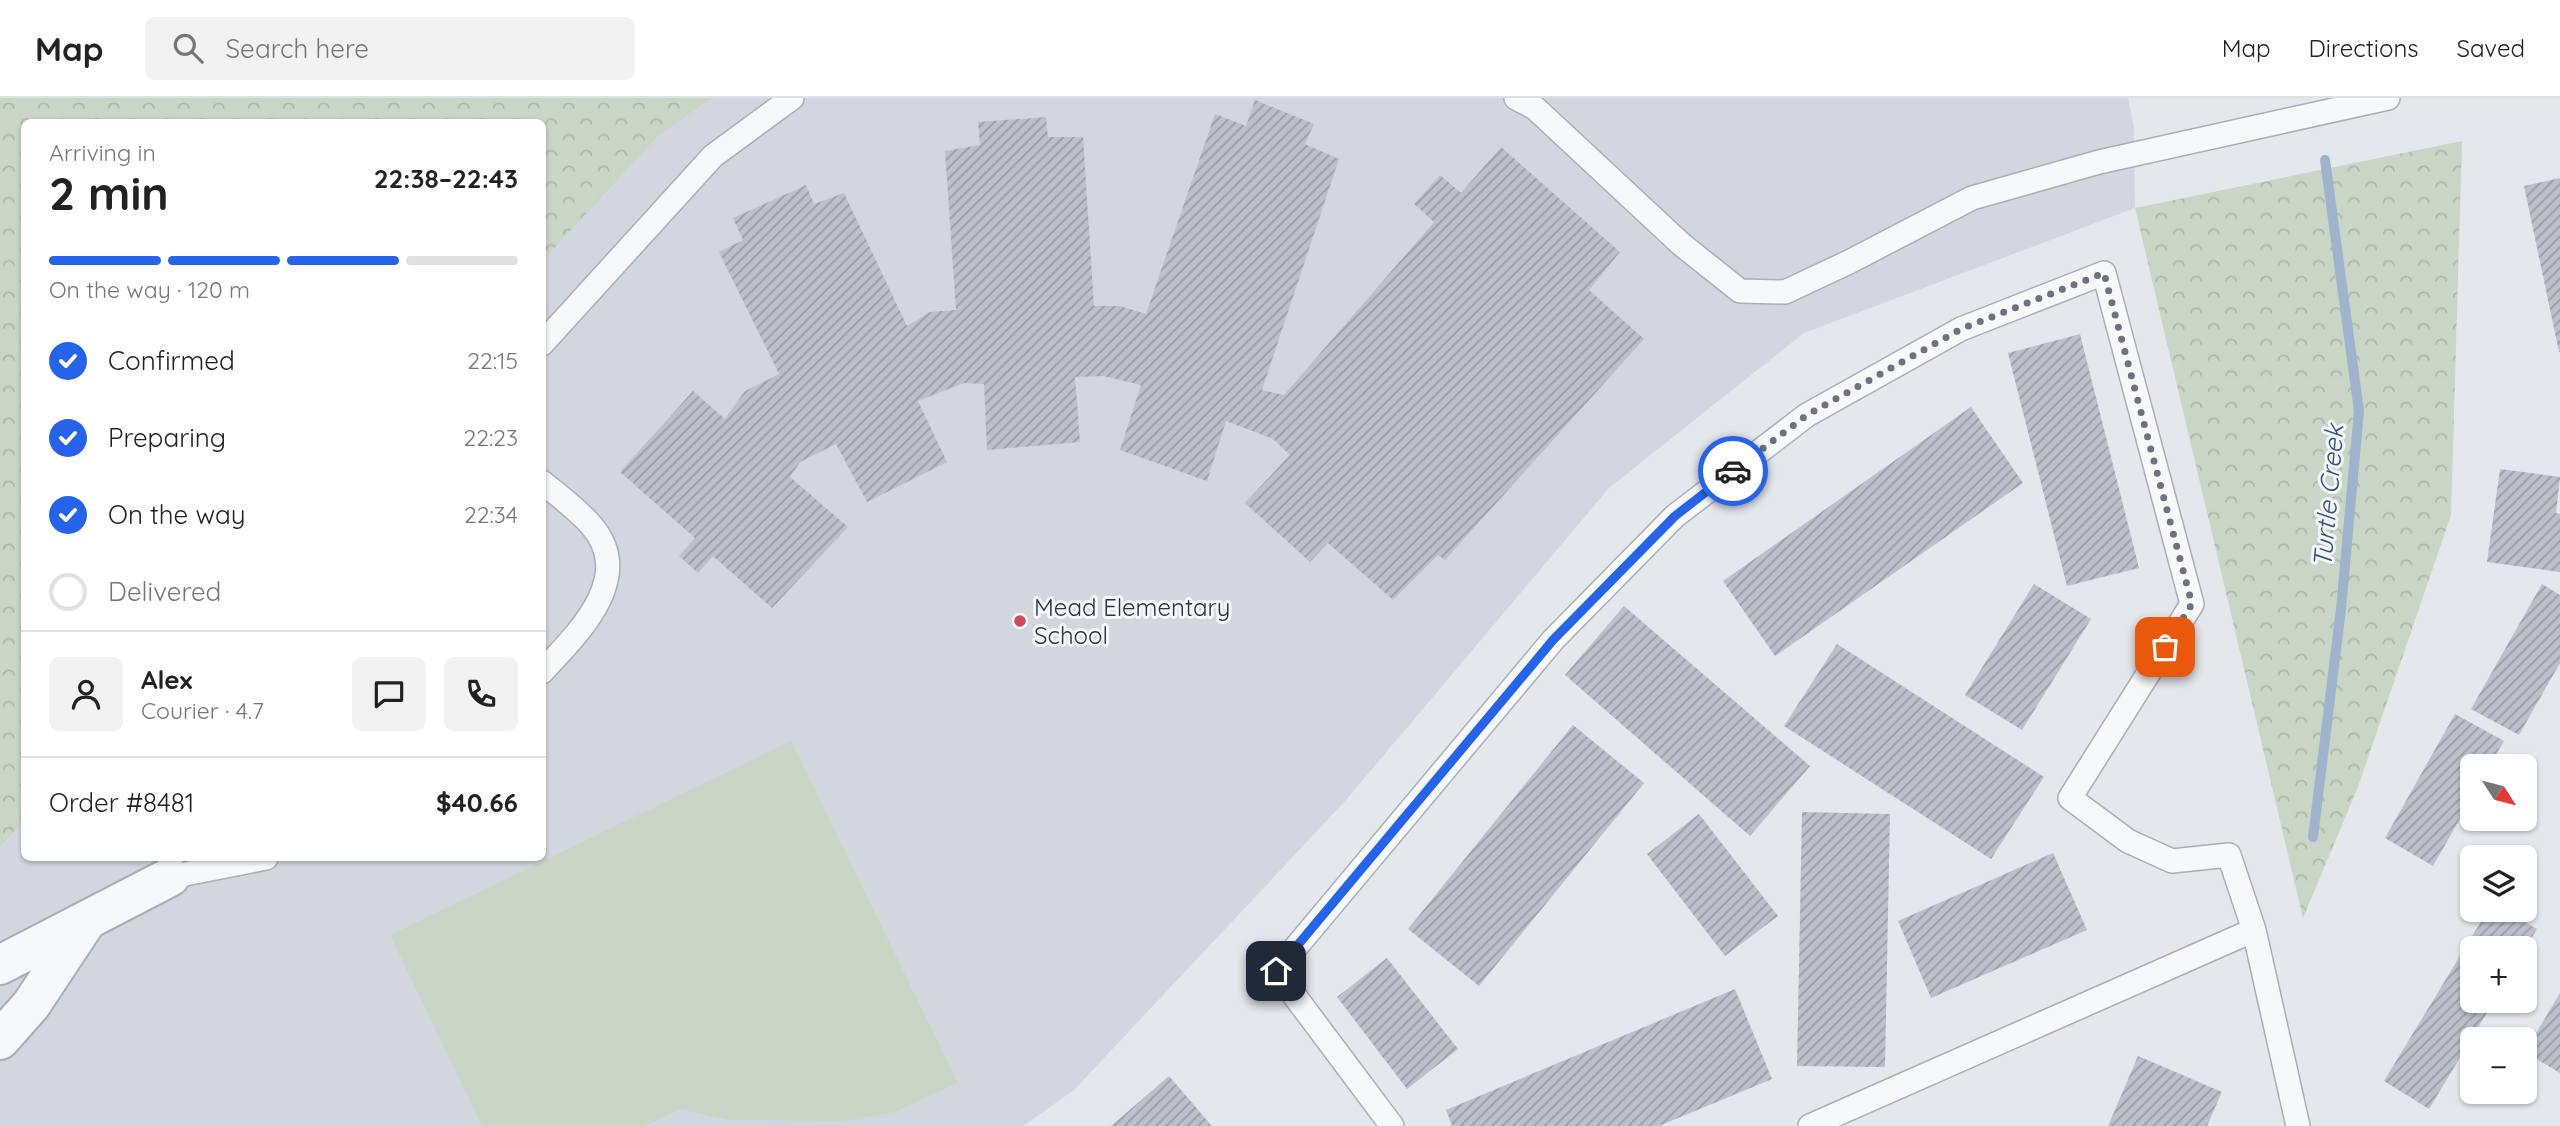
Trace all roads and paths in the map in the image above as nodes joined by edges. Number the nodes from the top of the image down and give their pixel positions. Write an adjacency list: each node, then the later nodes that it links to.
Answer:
1 (792, 98): 4 (lane)
2 (1516, 98): 3 (lane)
3 (2389, 98)
4 (546, 340)
5 (546, 486): 6 (lane)
6 (546, 668)
7 (234, 861): 8 (lane)
8 (170, 867): 9 (street)
9 (87, 920): 11 (street); 12 (street)
10 (2254, 930): 13 (lane); 14 (lane); 15 (lane)
11 (0, 965)
12 (0, 1040)
13 (1392, 1126)
14 (1810, 1126)
15 (2298, 1126)

